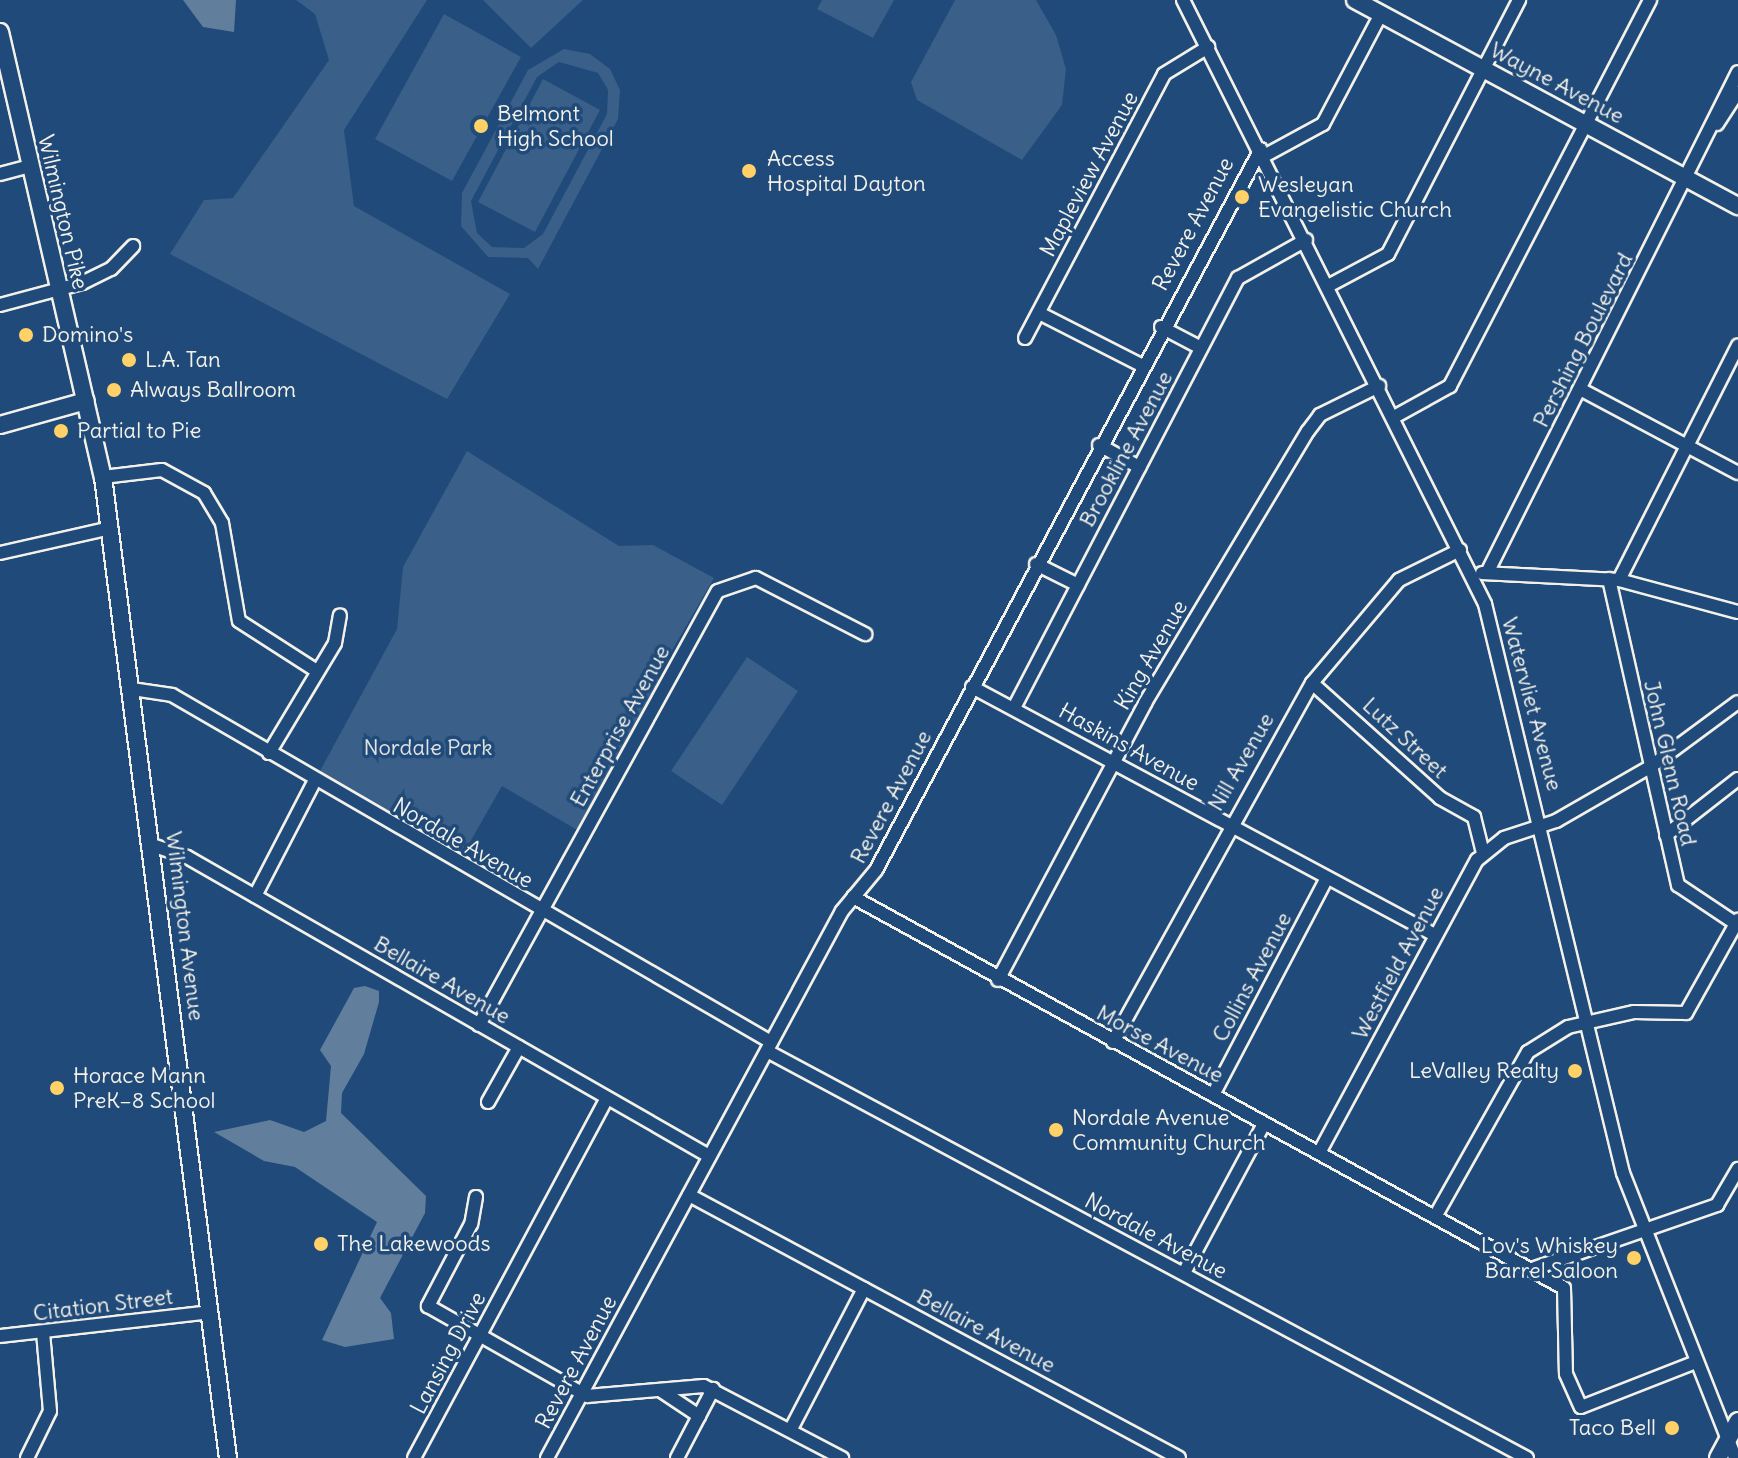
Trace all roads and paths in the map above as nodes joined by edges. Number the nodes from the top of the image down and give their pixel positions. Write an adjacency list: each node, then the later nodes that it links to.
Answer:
1 (1183, 0): 7 (street, Watervliet Avenue)
2 (1355, 0): 5 (main road, Wayne Avenue)
3 (1519, 0): 9 (street)
4 (1650, 0): 12 (street)
5 (1381, 14): 9 (main road, Wayne Avenue); 14 (street, Revere Avenue)
6 (0, 32): 8 (main road, Wilmington Pike)
7 (1208, 47): 14 (street, Watervliet Avenue); 24 (street, Mapleview Avenue)
8 (2, 56): 15 (main road, Wilmington Pike)
9 (1483, 69): 12 (main road, Wayne Avenue); 21 (street)
10 (1738, 72): 13 (street, Pershing Boulevard)
11 (1738, 92): 13 (street, Pershing Boulevard)
12 (1586, 124): 17 (main road, Wayne Avenue); 33 (street)
13 (1715, 126): 17 (street, Pershing Boulevard)
14 (1262, 152): 19 (street, Watervliet Avenue); 25 (street, Revere Avenue)
15 (29, 166): 16 (street); 22 (main road, Wilmington Pike)
16 (0, 174)
17 (1688, 179): 18 (main road, Wayne Avenue); 31 (street, Pershing Boulevard)
18 (1738, 206)
19 (1306, 240): 21 (street, Watervliet Avenue); 28 (street, Brookline Avenue)
20 (133, 246): 22 (street)
21 (1328, 286): 30 (street, Watervliet Avenue)
22 (59, 289): 23 (street); 32 (main road, Wilmington Pike)
23 (0, 305)
24 (1039, 313): 26 (street, Mapleview Avenue); 29 (street)
25 (1161, 327): 28 (street); 29 (street, Revere Avenue)
26 (1025, 338)
27 (1738, 345): 36 (street)
28 (1201, 348): 37 (street, Brookline Avenue)
29 (1141, 365): 35 (street, Revere Avenue)
30 (1379, 386): 33 (street, Watervliet Avenue); 58 (street, King Avenue)
31 (1580, 389): 36 (street); 45 (street, Pershing Boulevard)
32 (86, 401): 34 (main road); 39 (main road, Wilmington Avenue)
33 (1394, 417): 41 (street, Watervliet Avenue)
34 (0, 425)
35 (1099, 445): 37 (street); 43 (street, Revere Avenue)
36 (1686, 445): 38 (street); 46 (street)
37 (1139, 467): 47 (street, Brookline Avenue)
38 (1738, 473)
39 (103, 477): 40 (main road, Wilmington Avenue); 51 (street)
40 (111, 528): 42 (street); 54 (main road, Wilmington Avenue)
41 (1460, 550): 44 (street, Watervliet Avenue); 52 (street, Nill Avenue)
42 (0, 553)
43 (1036, 564): 47 (street); 53 (street, Revere Avenue)
44 (1471, 572): 45 (street); 63 (street, Watervliet Avenue)
45 (1487, 573): 46 (street)
46 (1614, 579): 48 (street); 59 (street, John Glenn Road)
47 (1078, 585): 56 (street, Brookline Avenue)
48 (1738, 612)
49 (340, 615): 51 (street)
50 (865, 634): 70 (street, Enterprise Avenue)
51 (317, 671): 57 (street)
52 (1312, 683): 62 (street, Nill Avenue); 66 (street, Lutz Street)
53 (972, 687): 56 (street, Haskins Avenue); 69 (street, Revere Avenue)
54 (132, 689): 57 (street, Nordale Avenue); 65 (main road, Wilmington Avenue)
55 (1738, 702): 59 (street)
56 (1014, 708): 58 (street, Haskins Avenue)
57 (269, 753): 61 (street, Nordale Avenue)
58 (1112, 763): 62 (street, Haskins Avenue); 73 (street, King Avenue)
59 (1650, 767): 63 (street); 64 (street, John Glenn Road)
60 (1738, 779): 64 (street)
61 (314, 782): 68 (street); 70 (street, Nordale Avenue)
62 (1229, 824): 67 (street, Haskins Avenue); 76 (street, Nill Avenue)
63 (1542, 826): 66 (street); 74 (street, Watervliet Avenue)
64 (1666, 835): 71 (street, John Glenn Road)
65 (152, 845): 68 (street, Bellaire Avenue); 95 (main road, Wilmington Avenue)
66 (1483, 853): 72 (street, Westfield Avenue)
67 (1327, 878): 72 (street, Haskins Avenue); 79 (street, Collins Avenue)
68 (255, 896): 75 (street, Bellaire Avenue)
69 (853, 897): 73 (street, Morse Avenue); 77 (street, Revere Avenue)
70 (542, 911): 75 (street, Enterprise Avenue); 77 (street, Nordale Avenue)
71 (1737, 923): 74 (street)
72 (1435, 935): 83 (street, Westfield Avenue)
73 (998, 980): 76 (street, Morse Avenue)
74 (1587, 1023): 88 (street); 89 (street, Watervliet Avenue)
75 (479, 1025): 78 (street, Bellaire Avenue)
76 (1113, 1042): 79 (street, Morse Avenue)
77 (769, 1046): 84 (street, Revere Avenue); 92 (street, Nordale Avenue)
78 (519, 1047): 80 (street, Bellaire Avenue); 81 (street)
79 (1213, 1095): 82 (street, Morse Avenue)
80 (607, 1098): 84 (street, Bellaire Avenue); 97 (street, Lansing Drive)
81 (488, 1102)
82 (1264, 1124): 83 (street, Morse Avenue); 92 (street)
83 (1319, 1153): 88 (street, Morse Avenue)
84 (709, 1156): 86 (street, Revere Avenue)
85 (1738, 1169): 89 (street)
86 (689, 1195): 94 (street, Bellaire Avenue); 102 (street, Revere Avenue)
87 (476, 1197): 97 (street)
88 (1436, 1215): 91 (street, Morse Avenue)
89 (1643, 1232): 90 (street); 99 (street, Watervliet Avenue)
90 (1563, 1261): 91 (street); 93 (street)
91 (1535, 1268): 93 (street, Morse Avenue)
92 (1184, 1273): 116 (street, Nordale Avenue)
93 (1564, 1288): 99 (street)
94 (864, 1289): 105 (street); 115 (street, Bellaire Avenue)
95 (210, 1312): 96 (street, Citation Street); 109 (main road, Wilmington Avenue)
96 (43, 1333): 98 (street, Citation Street); 108 (street)
97 (481, 1334): 102 (street); 110 (street, Lansing Drive)
98 (0, 1336)
99 (1693, 1363): 106 (street, Watervliet Avenue)
100 (713, 1389): 101 (street); 103 (street); 105 (street)
101 (660, 1390): 102 (street); 103 (street)
102 (581, 1393): 111 (street, Revere Avenue)
103 (699, 1416): 112 (street)
104 (1738, 1421): 106 (main road)
105 (791, 1429): 107 (street)
106 (1727, 1442): 117 (main road); 118 (street, Watervliet Avenue)
107 (815, 1444): 113 (street); 114 (street)
108 (27, 1458)
109 (228, 1458)
110 (414, 1458)
111 (547, 1458)
112 (677, 1458)
113 (808, 1458)
114 (842, 1458)
115 (1179, 1458)
116 (1527, 1458)
117 (1718, 1458)
118 (1735, 1458)

